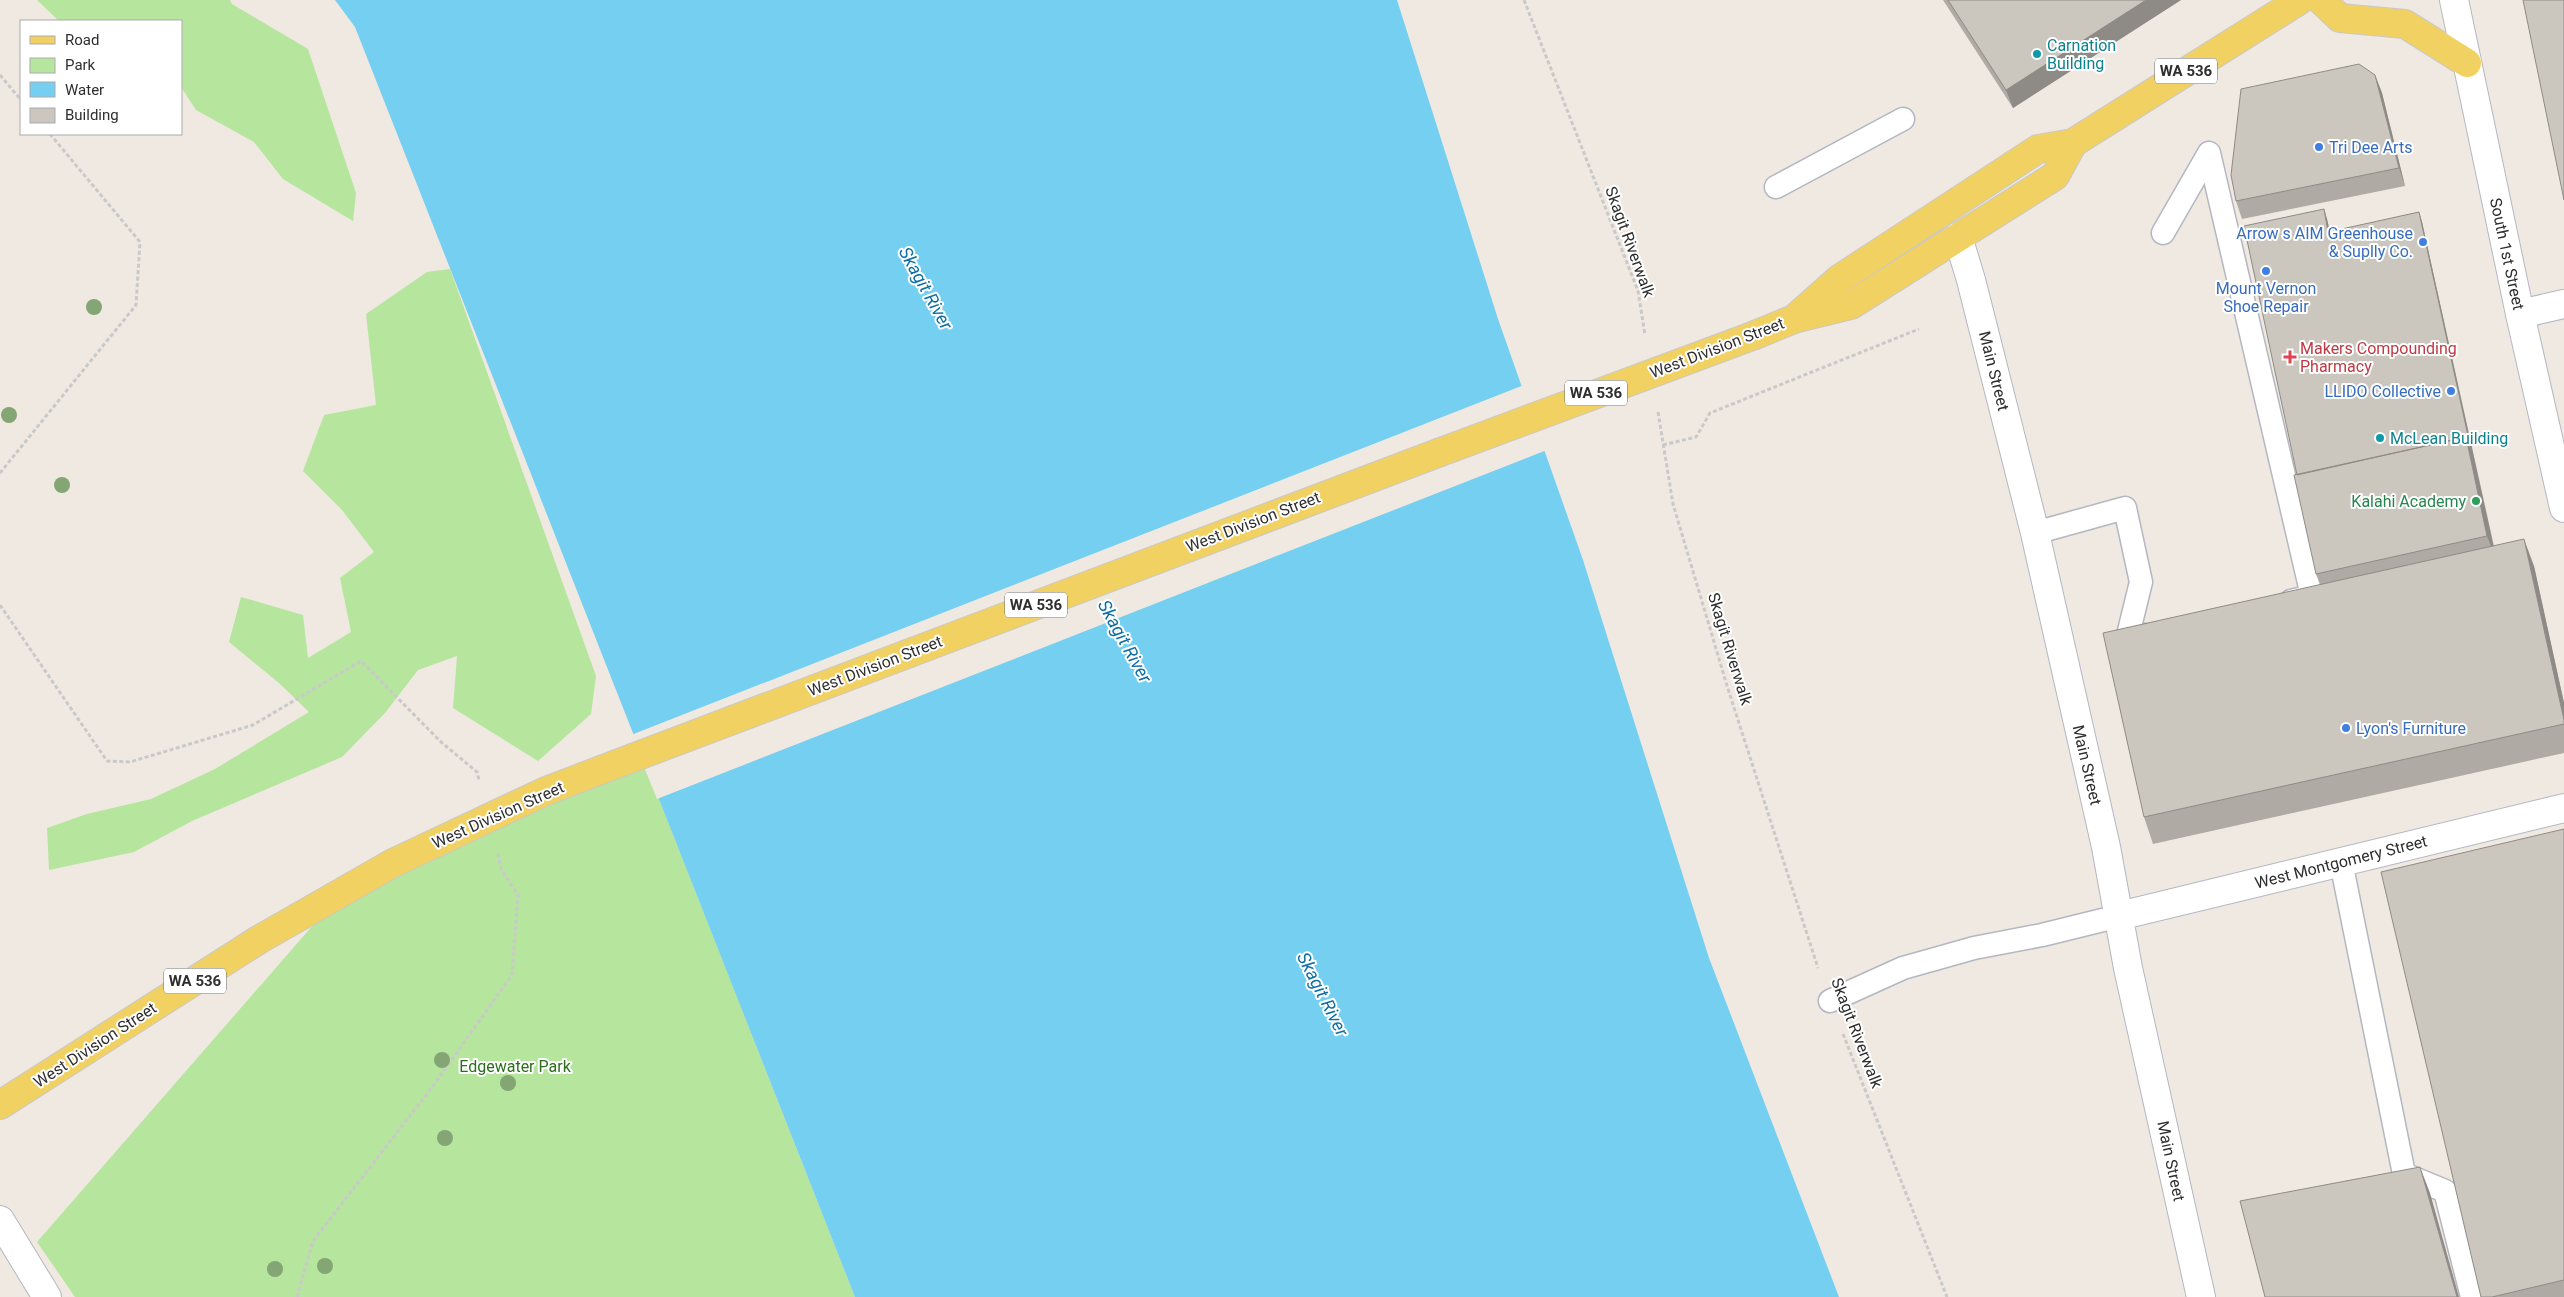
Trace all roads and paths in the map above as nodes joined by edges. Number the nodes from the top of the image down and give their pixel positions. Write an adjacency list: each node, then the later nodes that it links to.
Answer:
1 (1524, 0): 18 (path, Skagit Riverwalk)
2 (2300, 0): 10 (main road, West Division Street / WA 536)
3 (2321, 0): 5 (main road)
4 (2454, 0): 5 (street, South 1st Street)
5 (2467, 63): 15 (street, South 1st Street)
6 (0, 76): 7 (path)
7 (20, 99)
8 (1903, 119): 11 (lane)
9 (51, 135): 21 (path)
10 (2073, 143): 13 (main road, West Division Street / WA 536); 16 (main road, West Division Street / WA 536)
11 (1776, 188)
12 (2163, 233): 24 (lane)
13 (1958, 237): 16 (main road, West Division Street / WA 536); 23 (street, Main Street)
14 (2564, 304): 15 (street)
15 (2520, 314): 22 (street, South 1st Street)
16 (1794, 319): 30 (main road, West Division Street / WA 536, bridge)
17 (1919, 329): 20 (path)
18 (1646, 339)
19 (1657, 406): 20 (path, Skagit Riverwalk)
20 (1663, 445): 29 (path, Skagit Riverwalk)
21 (0, 473)
22 (2564, 508)
23 (2035, 533): 25 (lane); 28 (street, Main Street)
24 (2273, 605)
25 (2166, 630)
26 (2564, 808): 27 (street, West Montgomery Street)
27 (2341, 862): 28 (street, West Montgomery Street); 35 (lane)
28 (2119, 916): 29 (lane); 34 (street, Main Street)
29 (1830, 1001): 33 (path, Skagit Riverwalk)
30 (0, 1105)
31 (0, 1220): 32 (street)
32 (47, 1297)
33 (1948, 1297)
34 (2201, 1297)
35 (2472, 1297)

